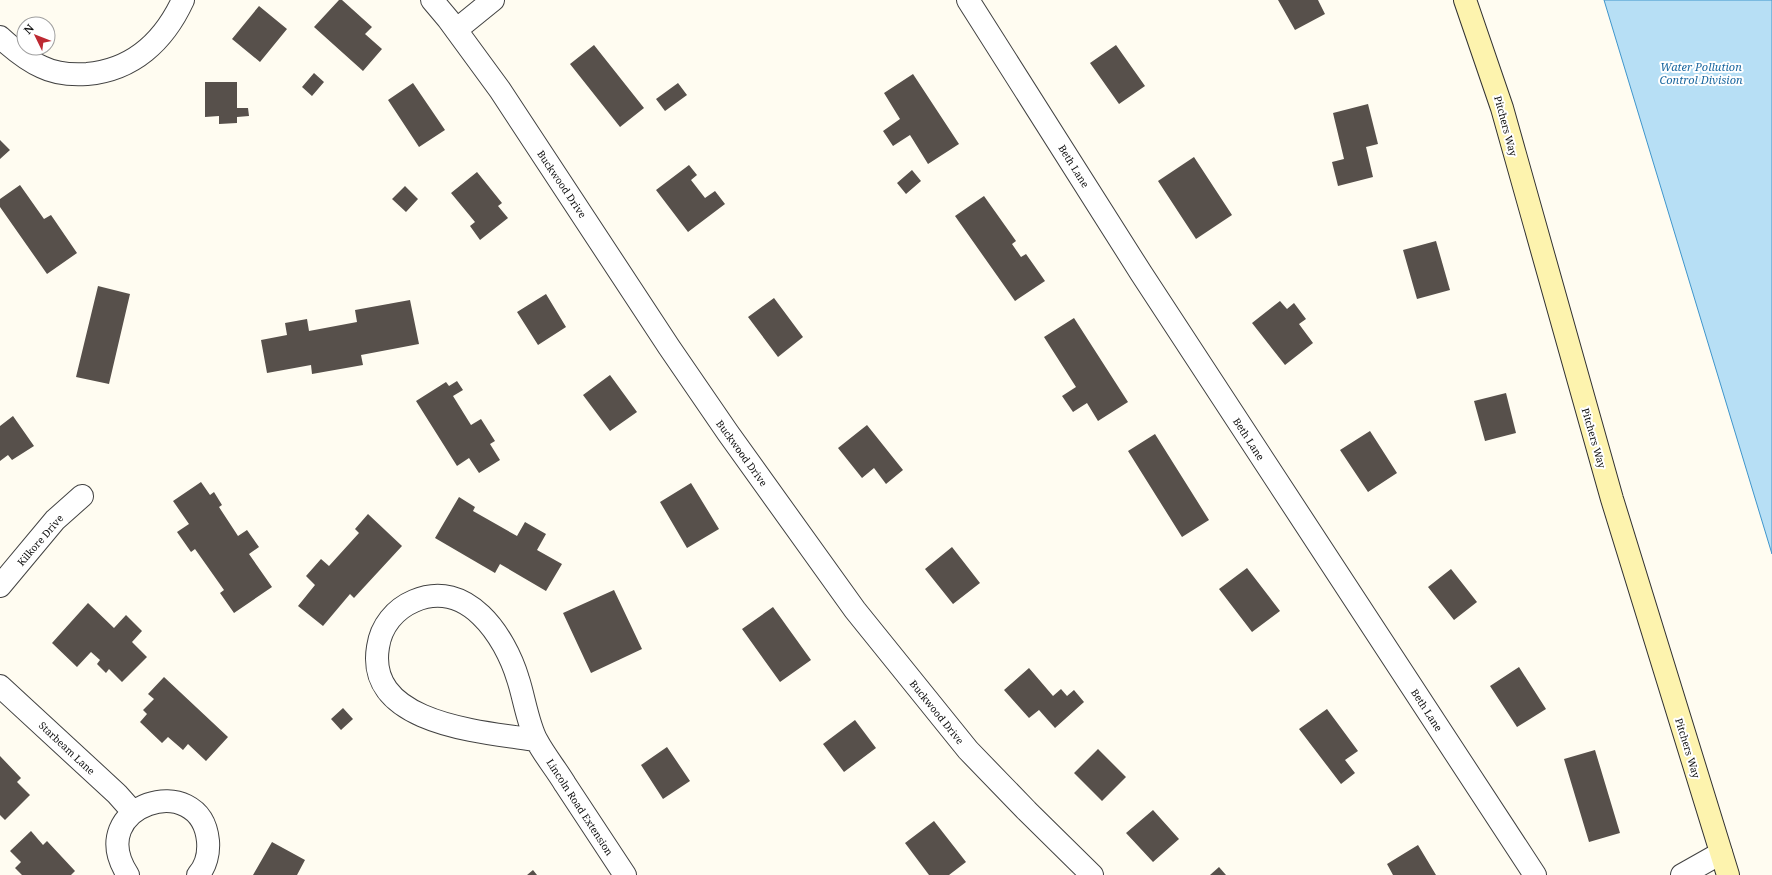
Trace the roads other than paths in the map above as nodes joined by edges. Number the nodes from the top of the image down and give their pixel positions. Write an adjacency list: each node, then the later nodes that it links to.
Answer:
1 (183, 0): 7 (street)
2 (432, 0): 6 (street, Buckwood Drive)
3 (493, 0): 6 (street)
4 (968, 0): 18 (street, Beth Lane)
5 (1465, 0): 13 (main road, Pitchers Way)
6 (456, 30): 17 (street, Buckwood Drive)
7 (0, 37)
8 (82, 496): 9 (street, Kilkore Drive)
9 (0, 586)
10 (0, 686): 12 (street, Starbeam Lane)
11 (536, 740): 11 (street, Lincoln Road Extension); 16 (street, Lincoln Road Extension)
12 (134, 812): 14 (street); 15 (street)
13 (1721, 853): 19 (street); 20 (main road, Pitchers Way)
14 (128, 875)
15 (198, 875)
16 (625, 875)
17 (1092, 875)
18 (1535, 875)
19 (1682, 875)
20 (1728, 875)

